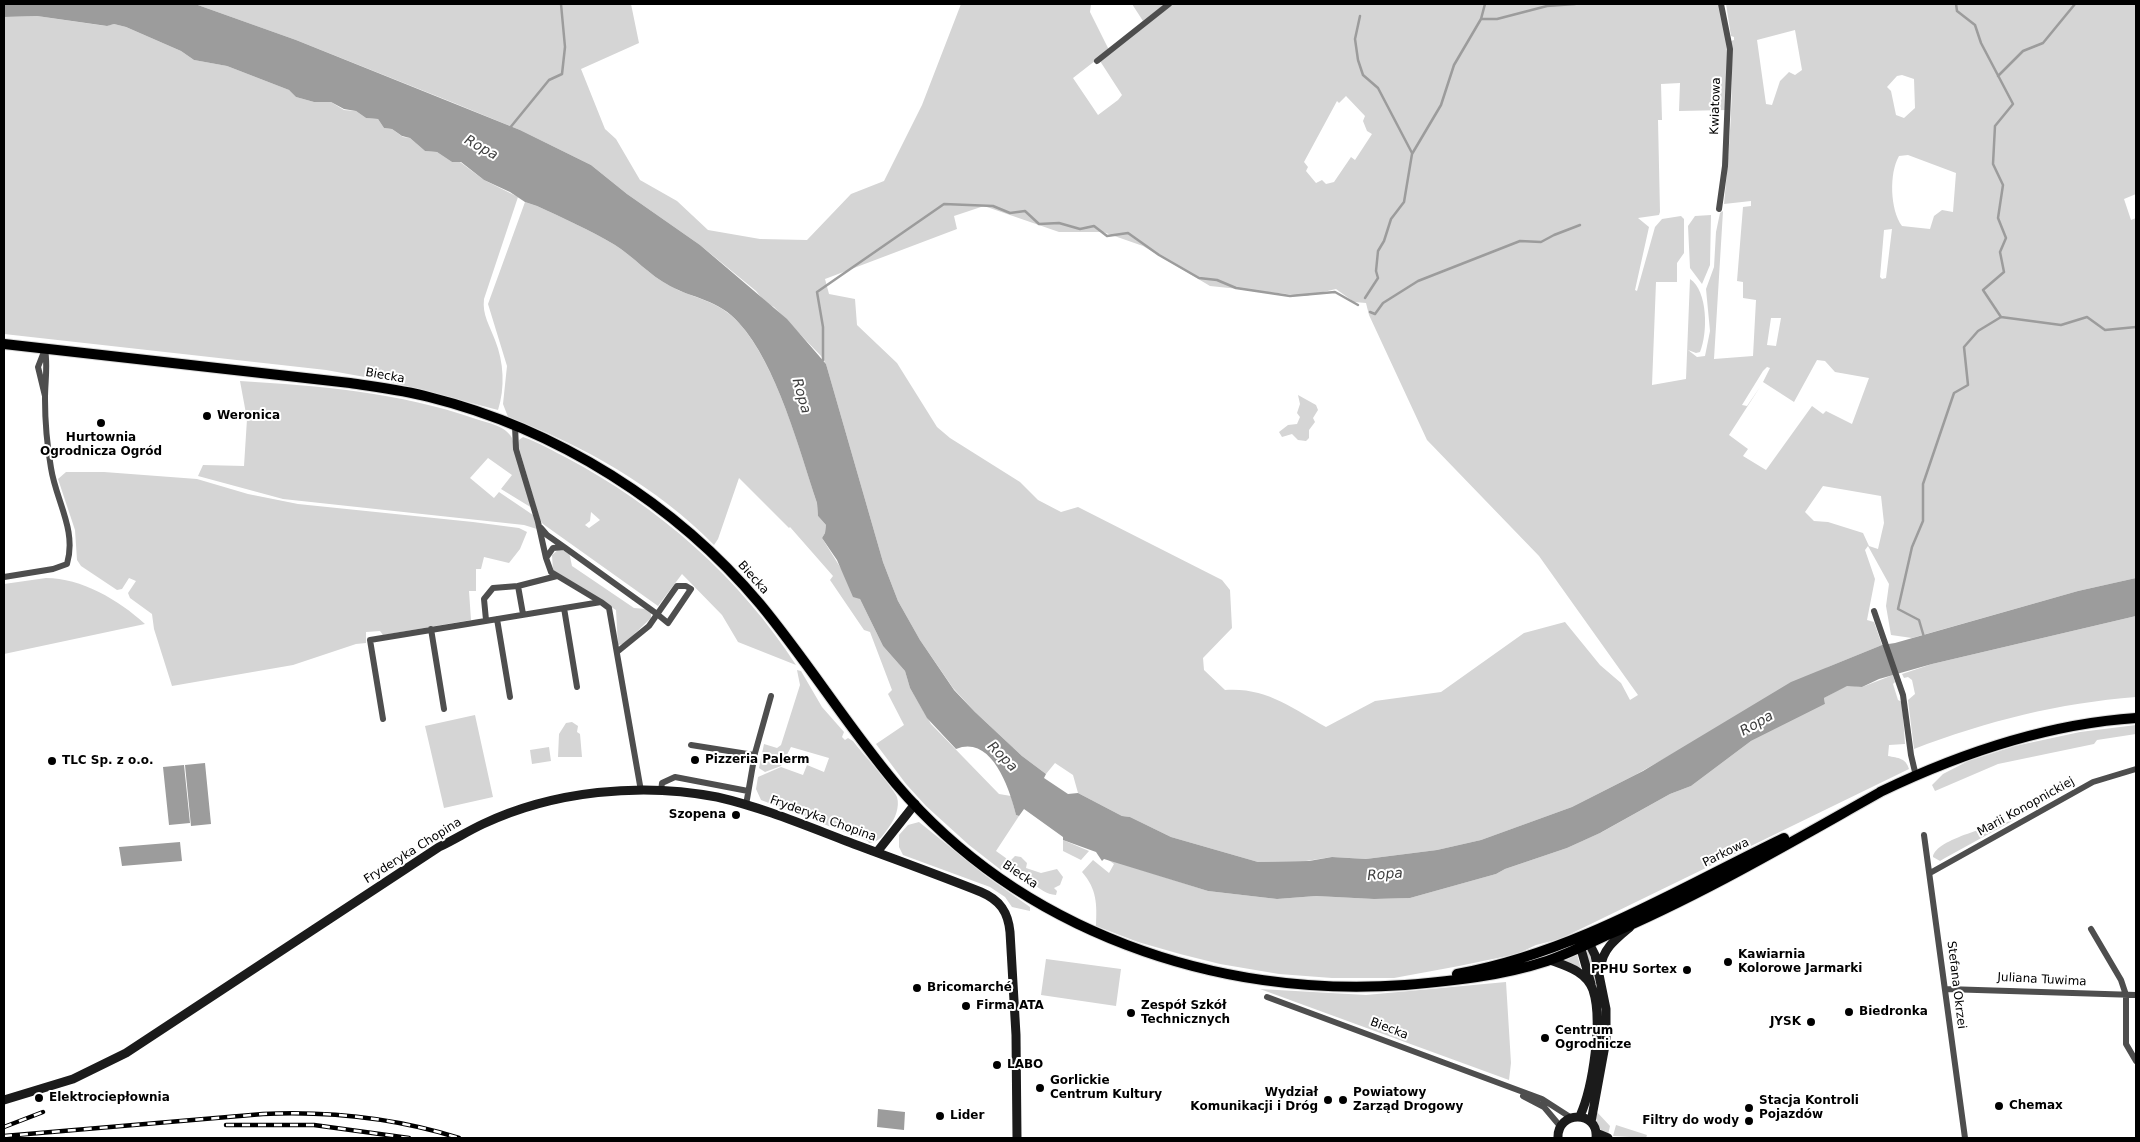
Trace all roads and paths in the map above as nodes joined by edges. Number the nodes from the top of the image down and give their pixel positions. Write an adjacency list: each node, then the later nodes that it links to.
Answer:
1 (1169, 4): 3 (street)
2 (1721, 4): 4 (street, Kwiatowa)
3 (1097, 61)
4 (1719, 209)
5 (4, 344): 6 (main road, Biecka)
6 (45, 349): 7 (street); 7 (street); 8 (main road, Biecka)
7 (45, 398): 13 (street)
8 (515, 426): 9 (street); 38 (main road, Biecka)
9 (538, 522): 10 (street); 11 (street)
10 (564, 547): 11 (street); 19 (street)
11 (546, 558): 12 (street)
12 (557, 576): 14 (street); 15 (street)
13 (4, 577)
14 (518, 586): 18 (street); 21 (street)
15 (600, 602): 16 (street); 23 (street)
16 (564, 608): 18 (street); 24 (street)
17 (1874, 611): 33 (street)
18 (523, 614): 20 (street)
19 (657, 614): 19 (street); 23 (street)
20 (496, 618): 21 (street); 26 (street)
21 (486, 620): 22 (street)
22 (431, 629): 27 (street); 29 (street)
23 (617, 652): 35 (street)
24 (577, 687)
25 (771, 696): 31 (street)
26 (510, 697)
27 (444, 709)
28 (2136, 718): 33 (main road, Parkowa)
29 (383, 719)
30 (690, 745): 31 (street)
31 (754, 755): 37 (street)
32 (2136, 770): 42 (street, Marii Konopnickiej)
33 (1916, 776): 34 (main road, Parkowa)
34 (1884, 790): 43 (main road, Parkowa); 45 (main road, Parkowa)
35 (641, 791): 36 (street, Fryderyka Chopina); 56 (street, Fryderyka Chopina)
36 (661, 791): 37 (street); 39 (street, Fryderyka Chopina)
37 (748, 791): 39 (street)
38 (915, 804): 41 (street, Fryderyka Chopina); 48 (main road, Biecka)
39 (746, 805): 41 (street, Fryderyka Chopina)
40 (1924, 835): 42 (street, Stefana Okrzei)
41 (877, 852): 61 (street, Fryderyka Chopina)
42 (1930, 873): 50 (street, Stefana Okrzei)
43 (1634, 924): 45 (main road, Parkowa); 47 (street)
44 (2091, 928): 51 (street)
45 (1583, 943): 46 (main road, Biecka); 47 (street); 48 (main road, Biecka); 49 (street)
46 (1550, 960): 48 (main road, Biecka); 49 (street)
47 (1600, 972): 58 (street)
48 (1389, 986)
49 (1593, 990): 57 (street)
50 (1946, 990): 51 (street, Juliana Tuwima); 64 (street, Stefana Okrzei)
51 (2126, 994): 52 (street, Juliana Tuwima); 54 (street)
52 (2136, 995)
53 (1267, 997): 55 (street, Biecka)
54 (2136, 1061)
55 (1502, 1085): 57 (street, Biecka); 59 (street, Biecka)
56 (4, 1100)
57 (1575, 1117): 58 (street, Biecka); 59 (street)
58 (1591, 1122): 60 (street)
59 (1560, 1126): 62 (street)
60 (1596, 1136): 63 (street)
61 (1017, 1138)
62 (1557, 1138)
63 (1608, 1138)
64 (1966, 1138)

